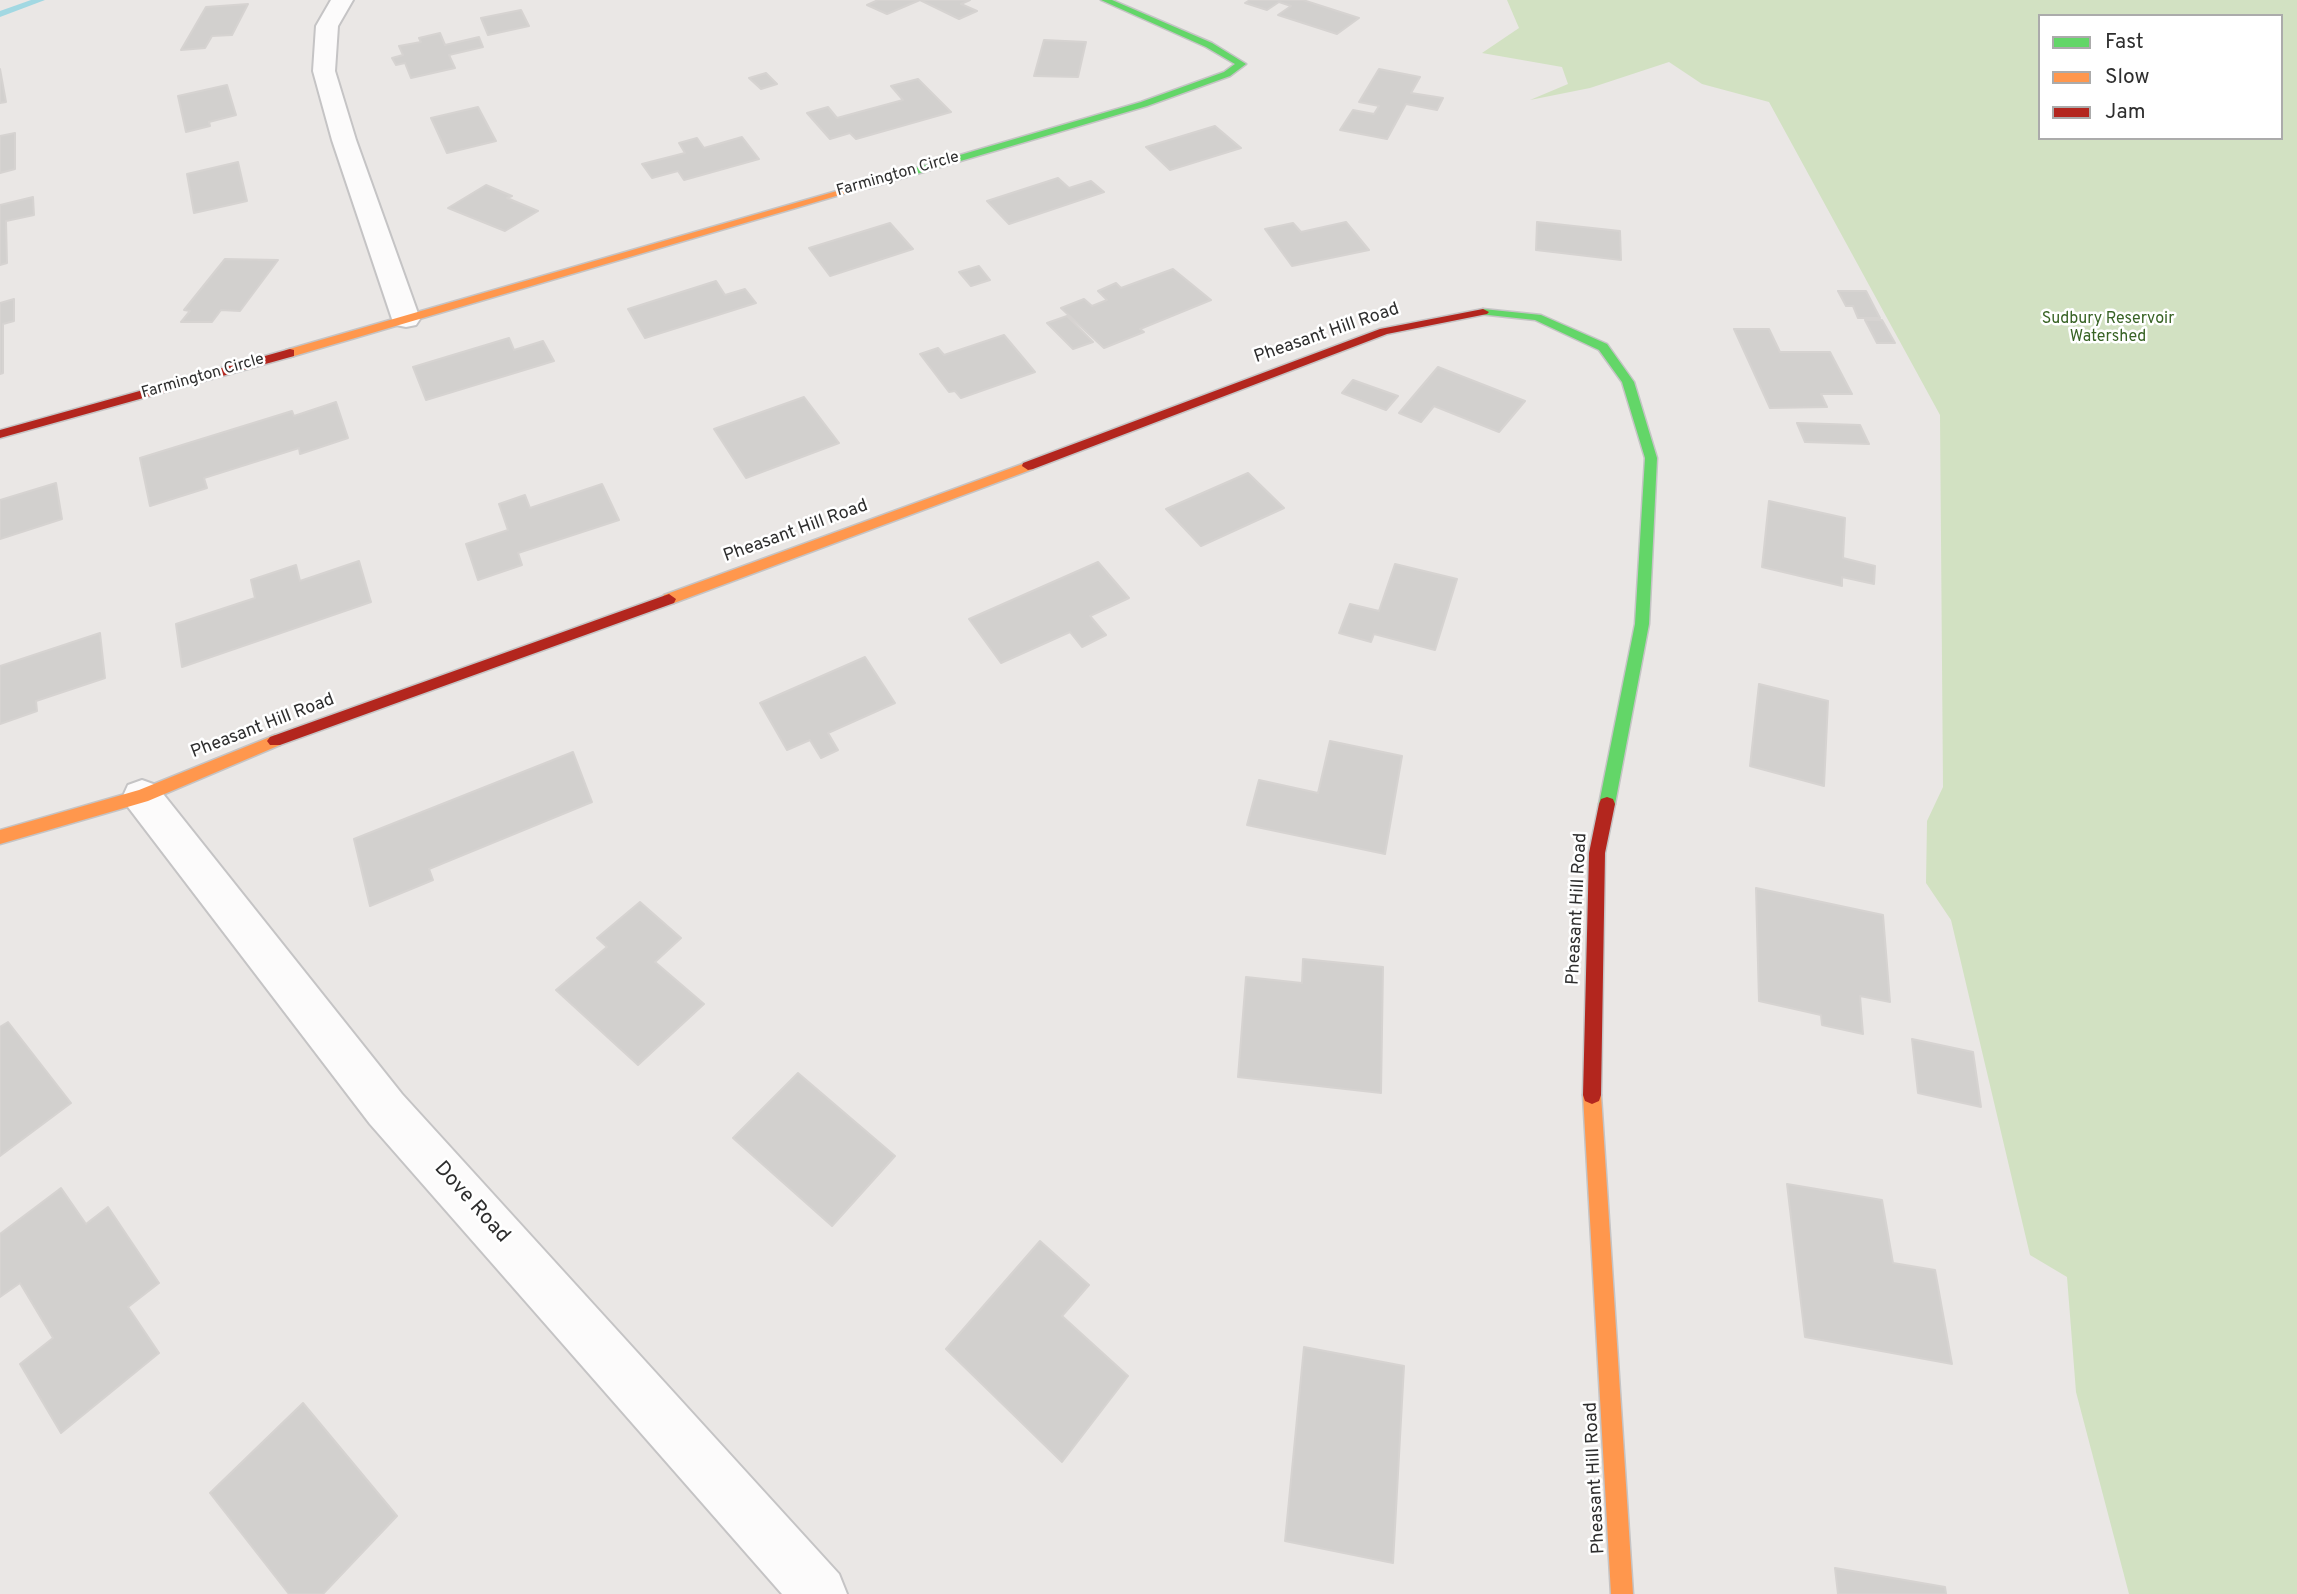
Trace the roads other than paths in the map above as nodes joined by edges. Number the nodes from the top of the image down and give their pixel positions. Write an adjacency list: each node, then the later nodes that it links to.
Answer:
1 (342, 0): 3 (street)
2 (1105, 0): 3 (street, Farmington Circle)
3 (406, 320): 4 (street, Farmington Circle)
4 (0, 434)
5 (142, 796): 6 (street, Pheasant Hill Road); 7 (street, Dove Road); 8 (street, Pheasant Hill Road)
6 (0, 838)
7 (819, 1594)
8 (1622, 1594)

